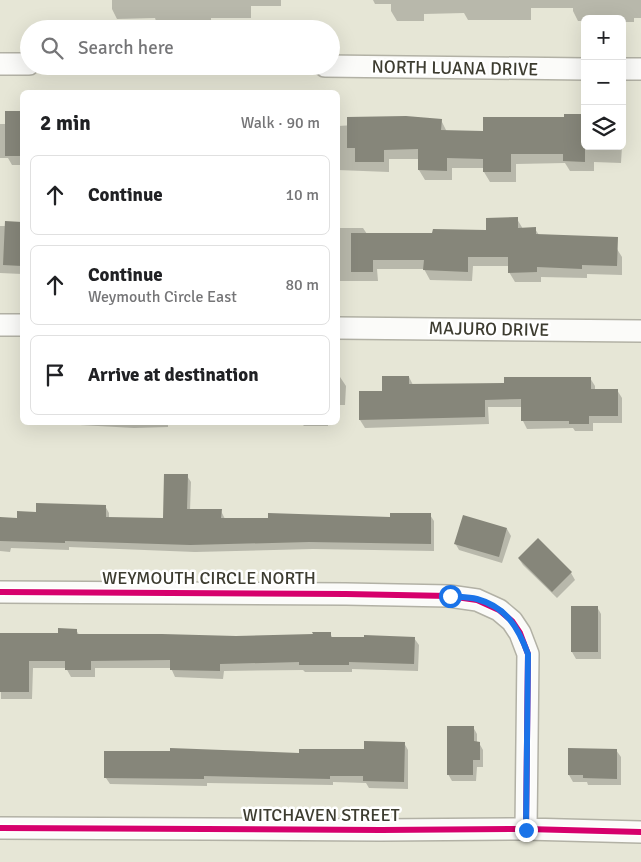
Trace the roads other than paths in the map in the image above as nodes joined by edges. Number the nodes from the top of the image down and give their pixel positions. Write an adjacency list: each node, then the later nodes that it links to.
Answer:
1 (0, 64): 2 (street)
2 (20, 64)
3 (340, 66): 4 (street, NORTH LUANA DRIVE)
4 (581, 69)
5 (626, 69): 6 (street)
6 (641, 69)
7 (0, 325): 8 (street)
8 (20, 325)
9 (340, 328): 10 (street, MAJURO DRIVE)
10 (641, 331)
11 (0, 592): 13 (street, WEYMOUTH CIRCLE NORTH)
12 (0, 828): 13 (street, WITCHAVEN STREET)
13 (526, 830): 14 (street, WITCHAVEN STREET)
14 (641, 832)

